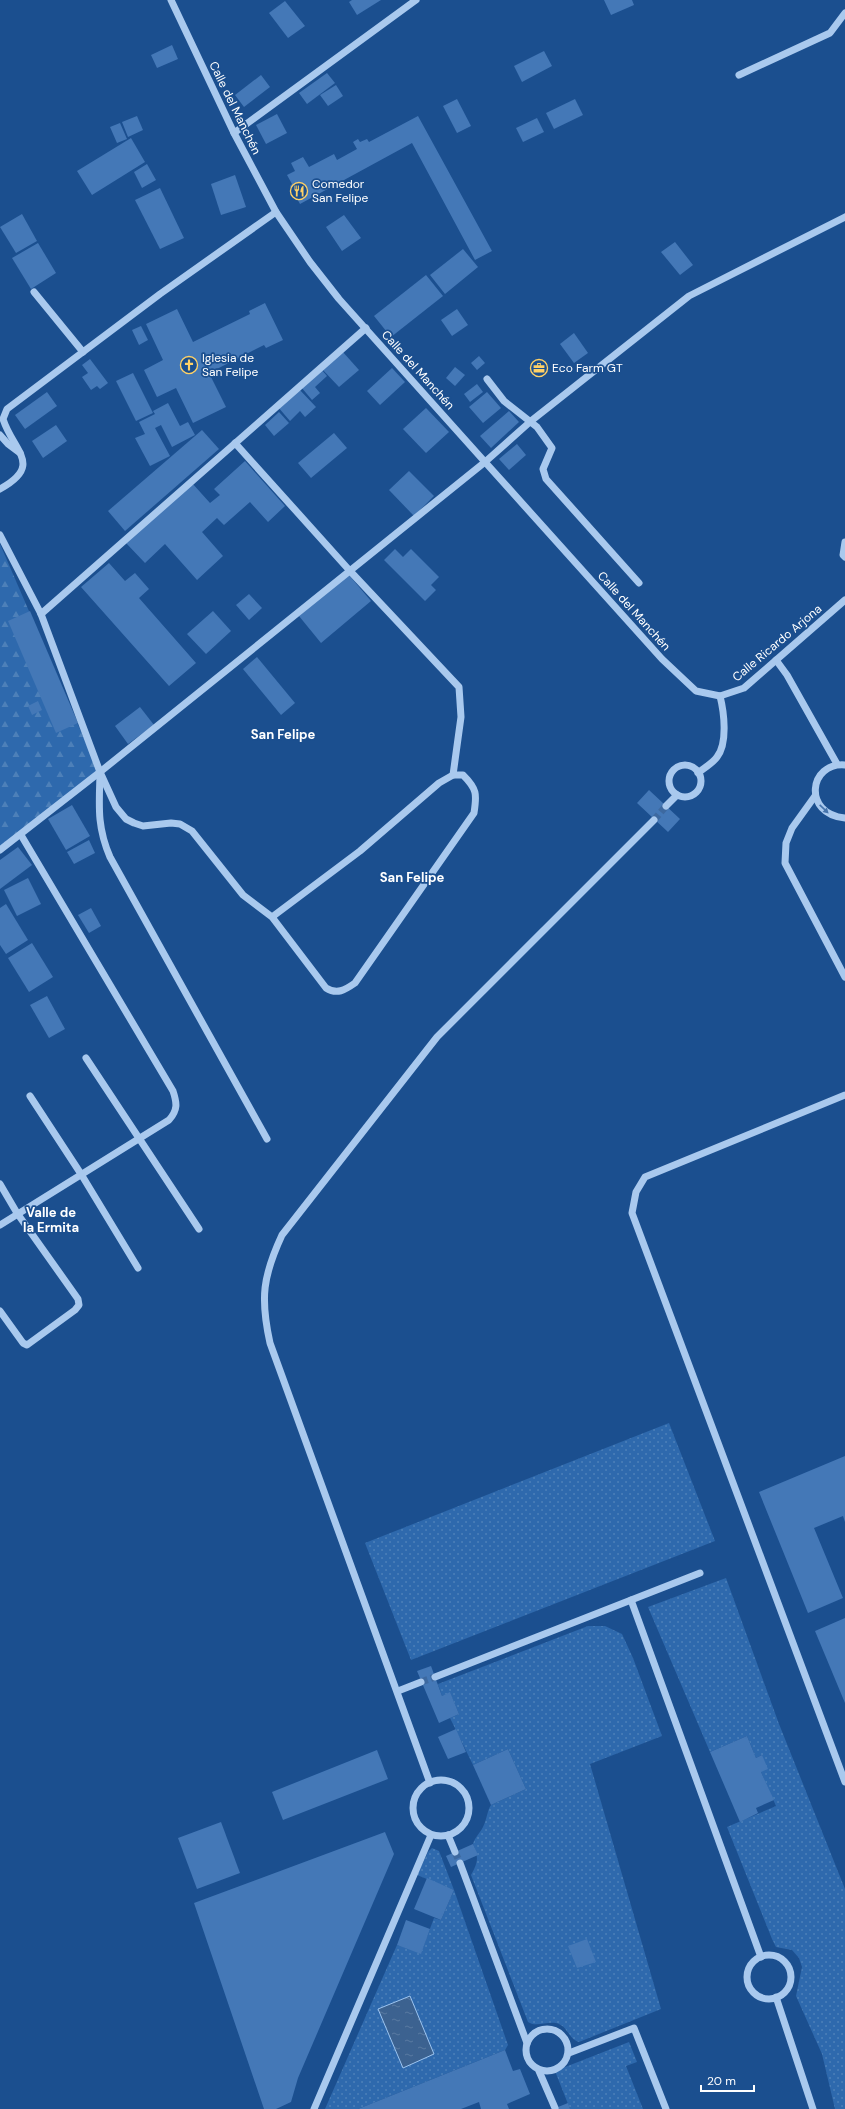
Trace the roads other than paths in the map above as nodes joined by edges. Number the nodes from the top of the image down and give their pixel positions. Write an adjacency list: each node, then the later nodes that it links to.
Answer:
1 (171, 0): 5 (street, Calle del Manchén)
2 (416, 0): 5 (street)
3 (845, 13): 4 (street)
4 (739, 75)
5 (234, 133): 6 (street, Calle del Manchén)
6 (276, 212): 9 (street, Calle del Manchén); 10 (street)
7 (845, 217): 12 (street)
8 (34, 292): 10 (street)
9 (366, 328): 14 (street); 16 (street, Calle del Manchén)
10 (83, 352): 15 (street)
11 (487, 379): 12 (street)
12 (531, 421): 16 (street); 22 (street)
13 (0, 434): 15 (street)
14 (235, 443): 21 (street); 24 (street)
15 (21, 454): 17 (street)
16 (485, 462): 21 (street); 26 (street, Calle del Manchén)
17 (0, 489)
18 (0, 535): 24 (street)
19 (845, 542): 20 (street)
20 (845, 557)
21 (350, 571): 28 (street); 30 (street)
22 (640, 583)
23 (845, 600): 25 (street, Calle Ricardo Arjona)
24 (41, 614): 28 (street)
25 (776, 660): 26 (street, Calle Ricardo Arjona); 27 (street)
26 (720, 696): 29 (street)
27 (841, 764): 32 (street)
28 (100, 772): 36 (street); 38 (street); 44 (street)
29 (698, 774): 31 (street); 31 (street)
30 (453, 775): 38 (street); 38 (street)
31 (677, 795): 33 (street)
32 (815, 796): 34 (street, one-way to 34); 39 (street)
33 (666, 806)
34 (845, 818)
35 (654, 820): 56 (street)
36 (21, 835): 37 (street); 43 (street)
37 (0, 850)
38 (272, 917)
39 (845, 977)
40 (86, 1058): 43 (street)
41 (845, 1095): 58 (street)
42 (30, 1096): 45 (street)
43 (140, 1138): 45 (street); 49 (street)
44 (267, 1139)
45 (81, 1174): 47 (street); 50 (street)
46 (0, 1184): 47 (street)
47 (17, 1213): 48 (street); 51 (street)
48 (0, 1225)
49 (199, 1230)
50 (138, 1268)
51 (0, 1311)
52 (700, 1573): 53 (street)
53 (631, 1600): 54 (street); 63 (street)
54 (435, 1676)
55 (421, 1682): 56 (street)
56 (398, 1691): 57 (street)
57 (430, 1782): 59 (street); 60 (street)
58 (845, 1782)
59 (431, 1835): 60 (street); 69 (street)
60 (448, 1835): 61 (street)
61 (455, 1852)
62 (460, 1863): 65 (street)
63 (761, 1957): 64 (street); 64 (street)
64 (776, 1997): 71 (street)
65 (526, 2043): 66 (street); 67 (street)
66 (569, 2053): 67 (street); 70 (street)
67 (540, 2071): 68 (street)
68 (555, 2108)
69 (314, 2109)
70 (666, 2109)
71 (814, 2109)

